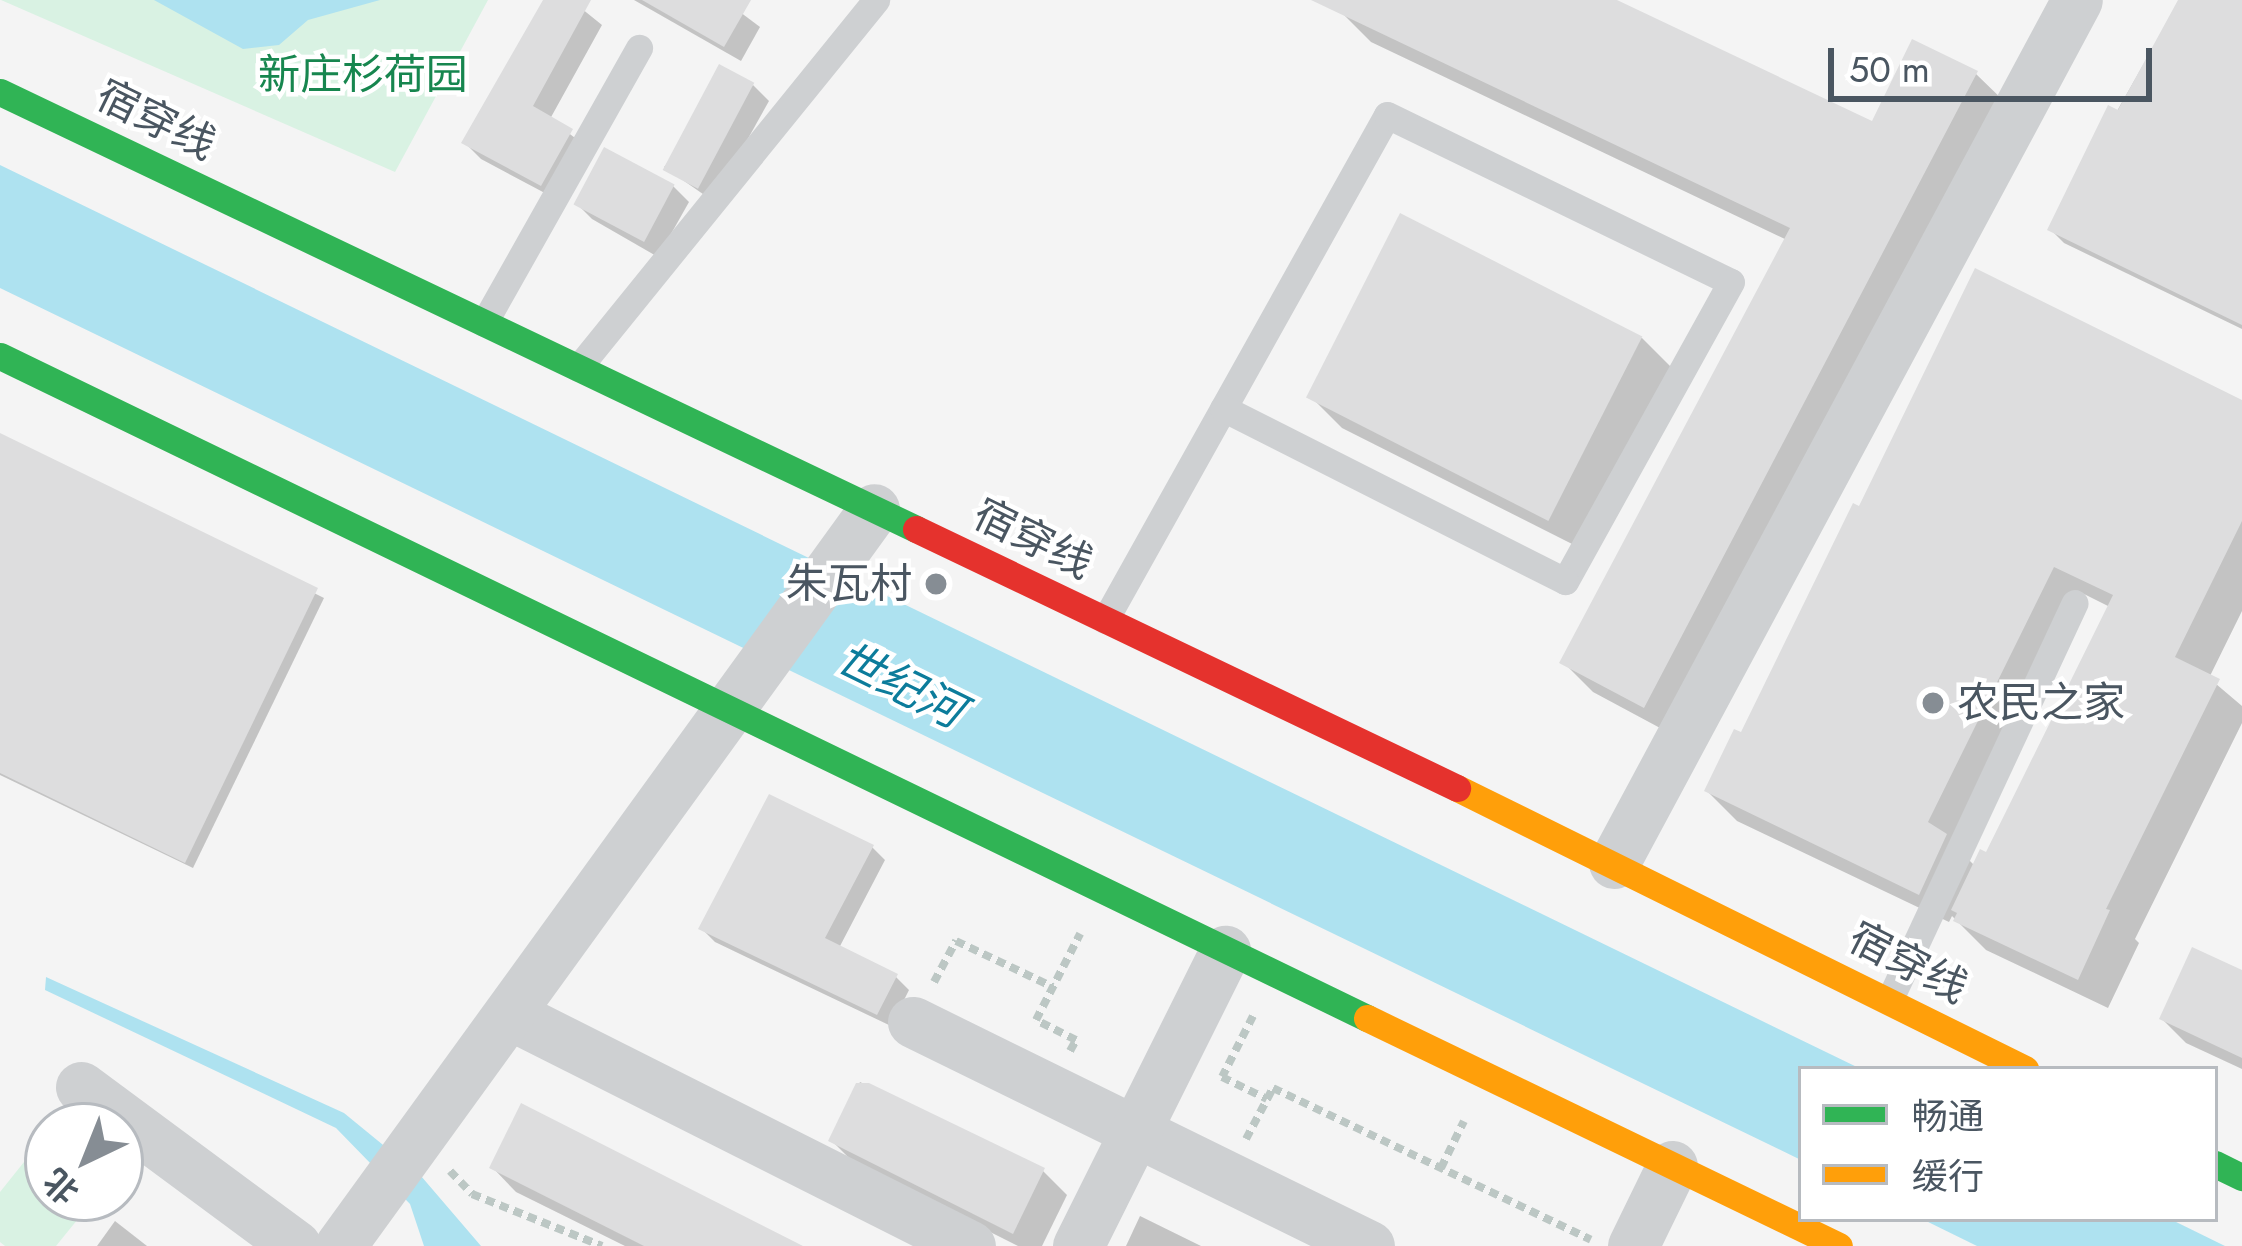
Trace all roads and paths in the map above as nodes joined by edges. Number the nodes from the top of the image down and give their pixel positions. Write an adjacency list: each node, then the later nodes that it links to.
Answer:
1 (876, 0): 7 (lane)
2 (2077, 0): 13 (street)
3 (638, 48): 5 (lane)
4 (0, 92): 5 (main road, 宿穿线)
5 (484, 323): 7 (main road, 宿穿线)
6 (0, 356): 12 (main road)
7 (578, 368): 9 (main road, 宿穿线)
8 (1223, 408): 8 (lane); 11 (lane)
9 (861, 529): 11 (main road, 宿穿线); 12 (street)
10 (2074, 603): 18 (lane)
11 (1105, 620): 13 (main road, 宿穿线)
12 (732, 704): 14 (main road); 19 (street)
13 (1615, 863): 18 (main road, 宿穿线)
14 (1102, 892): 15 (main road); 17 (path)
15 (1225, 951): 16 (main road); 25 (street)
16 (1274, 974): 24 (path); 27 (main road)
17 (1053, 988): 20 (path); 23 (path)
18 (1889, 1001): 21 (main road, 宿穿线)
19 (508, 1014): 26 (street); 33 (street)
20 (913, 1022): 23 (street)
21 (2019, 1066)
22 (81, 1087): 30 (street)
23 (1050, 1089): 25 (street)
24 (1267, 1100): 28 (path); 36 (path)
25 (1136, 1131): 28 (street); 34 (street)
26 (418, 1138): 31 (street); 32 (path)
27 (1672, 1166): 29 (main road); 37 (street)
28 (1226, 1176): 35 (street)
29 (1813, 1240)
30 (296, 1246)
31 (340, 1246)
32 (602, 1246)
33 (970, 1246)
34 (1078, 1246)
35 (1369, 1246)
36 (1604, 1246)
37 (1634, 1246)

